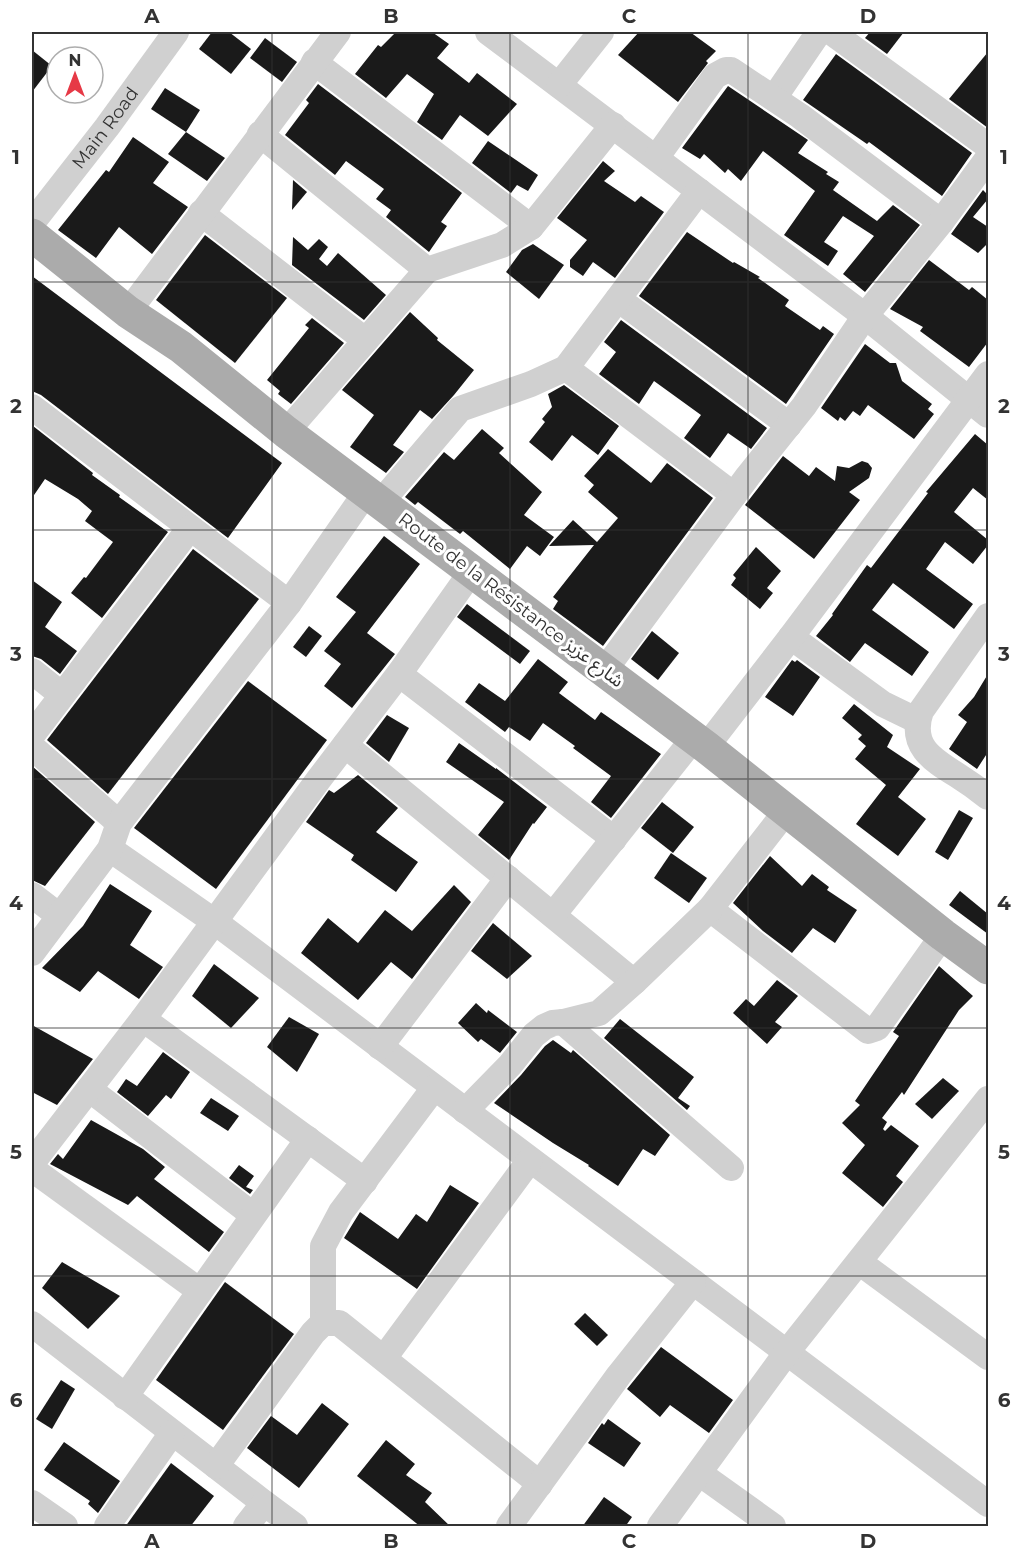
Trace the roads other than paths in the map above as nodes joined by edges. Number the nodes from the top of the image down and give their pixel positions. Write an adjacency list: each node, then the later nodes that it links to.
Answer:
1 (176, 32): 18 (street, Main Road)
2 (338, 32): 7 (street)
3 (488, 32): 8 (street)
4 (601, 32): 8 (street)
5 (819, 32): 9 (street)
6 (831, 32): 12 (street)
7 (314, 62): 11 (street); 19 (street)
8 (559, 85): 10 (street)
9 (774, 98): 13 (street); 17 (street)
10 (613, 125): 13 (street); 19 (street)
11 (260, 134): 16 (street); 21 (street)
12 (988, 146)
13 (656, 158): 15 (street)
14 (988, 158): 17 (street)
15 (699, 190): 22 (street); 24 (street)
16 (201, 213): 23 (street); 25 (street)
17 (941, 222): 24 (street)
18 (32, 223)
19 (531, 227): 21 (street)
20 (32, 235): 23 (main road, Route de la Résistance شارع عزيز)
21 (427, 270): 25 (street)
22 (618, 299): 26 (street); 31 (street)
23 (128, 312): 32 (main road, Route de la Résistance شارع عزيز)
24 (865, 316): 28 (street); 31 (street)
25 (365, 340): 32 (street)
26 (566, 368): 33 (street); 34 (street)
27 (988, 374): 28 (street)
28 (969, 399): 30 (street); 39 (street)
29 (32, 409): 35 (street)
30 (988, 415)
31 (789, 425): 33 (street)
32 (286, 432): 34 (main road, Route de la Résistance شارع عزيز)
33 (734, 495): 41 (street)
34 (374, 497): 36 (main road, Route de la Résistance شارع عزيز); 37 (street)
35 (190, 528): 37 (street); 43 (street)
36 (472, 571): 41 (main road, Route de la Résistance شارع عزيز); 42 (street)
37 (289, 603): 51 (street)
38 (988, 616): 44 (street)
39 (791, 637): 44 (street); 46 (street)
40 (32, 671): 43 (street)
41 (604, 671): 46 (main road, Route de la Résistance شارع عزيز)
42 (399, 674): 47 (street); 52 (street)
43 (62, 695): 45 (street)
44 (918, 721): 49 (street)
45 (32, 735)
46 (700, 743): 50 (main road, Route de la Résistance شارع عزيز); 52 (street)
47 (345, 745): 54 (street); 59 (street)
48 (32, 747): 51 (street)
49 (988, 797)
50 (787, 810): 56 (street); 60 (main road, Route de la Résistance شارع عزيز)
51 (119, 823): 53 (street)
52 (614, 839): 58 (street)
53 (110, 849): 57 (street); 59 (street)
54 (508, 878): 58 (street); 66 (street)
55 (32, 895): 57 (street)
56 (710, 909): 60 (street); 63 (street)
57 (58, 915): 61 (street)
58 (553, 915): 63 (street)
59 (214, 922): 64 (street); 66 (street)
60 (943, 935): 62 (main road, Route de la Résistance شارع عزيز)
61 (32, 953)
62 (988, 968)
63 (634, 982): 65 (street)
64 (143, 1019): 68 (street); 71 (street)
65 (563, 1023): 70 (street); 74 (street)
66 (380, 1047): 67 (street)
67 (434, 1088): 70 (street); 76 (street)
68 (89, 1089): 73 (street); 77 (street)
69 (988, 1099): 78 (street)
70 (465, 1111): 72 (street)
71 (308, 1139): 76 (street); 77 (street)
72 (530, 1160): 79 (street); 85 (street)
73 (32, 1163)
74 (731, 1168)
75 (32, 1169): 80 (street)
76 (365, 1180): 81 (street)
77 (253, 1215): 80 (street)
78 (859, 1262): 83 (street); 84 (street)
79 (693, 1282): 83 (street); 90 (street)
80 (200, 1291): 86 (street)
81 (322, 1323): 85 (street); 88 (street)
82 (32, 1324): 86 (street)
83 (787, 1352): 89 (street); 93 (street)
84 (988, 1357)
85 (384, 1358): 90 (street)
86 (125, 1397): 87 (street)
87 (172, 1433): 88 (street); 95 (street)
88 (216, 1466): 92 (street)
89 (699, 1473): 99 (street); 100 (street)
90 (540, 1484): 98 (street)
91 (32, 1503): 94 (street)
92 (264, 1503): 96 (street); 97 (street)
93 (988, 1504)
94 (65, 1527)
95 (107, 1527)
96 (246, 1527)
97 (295, 1527)
98 (509, 1527)
99 (660, 1527)
100 (773, 1527)

